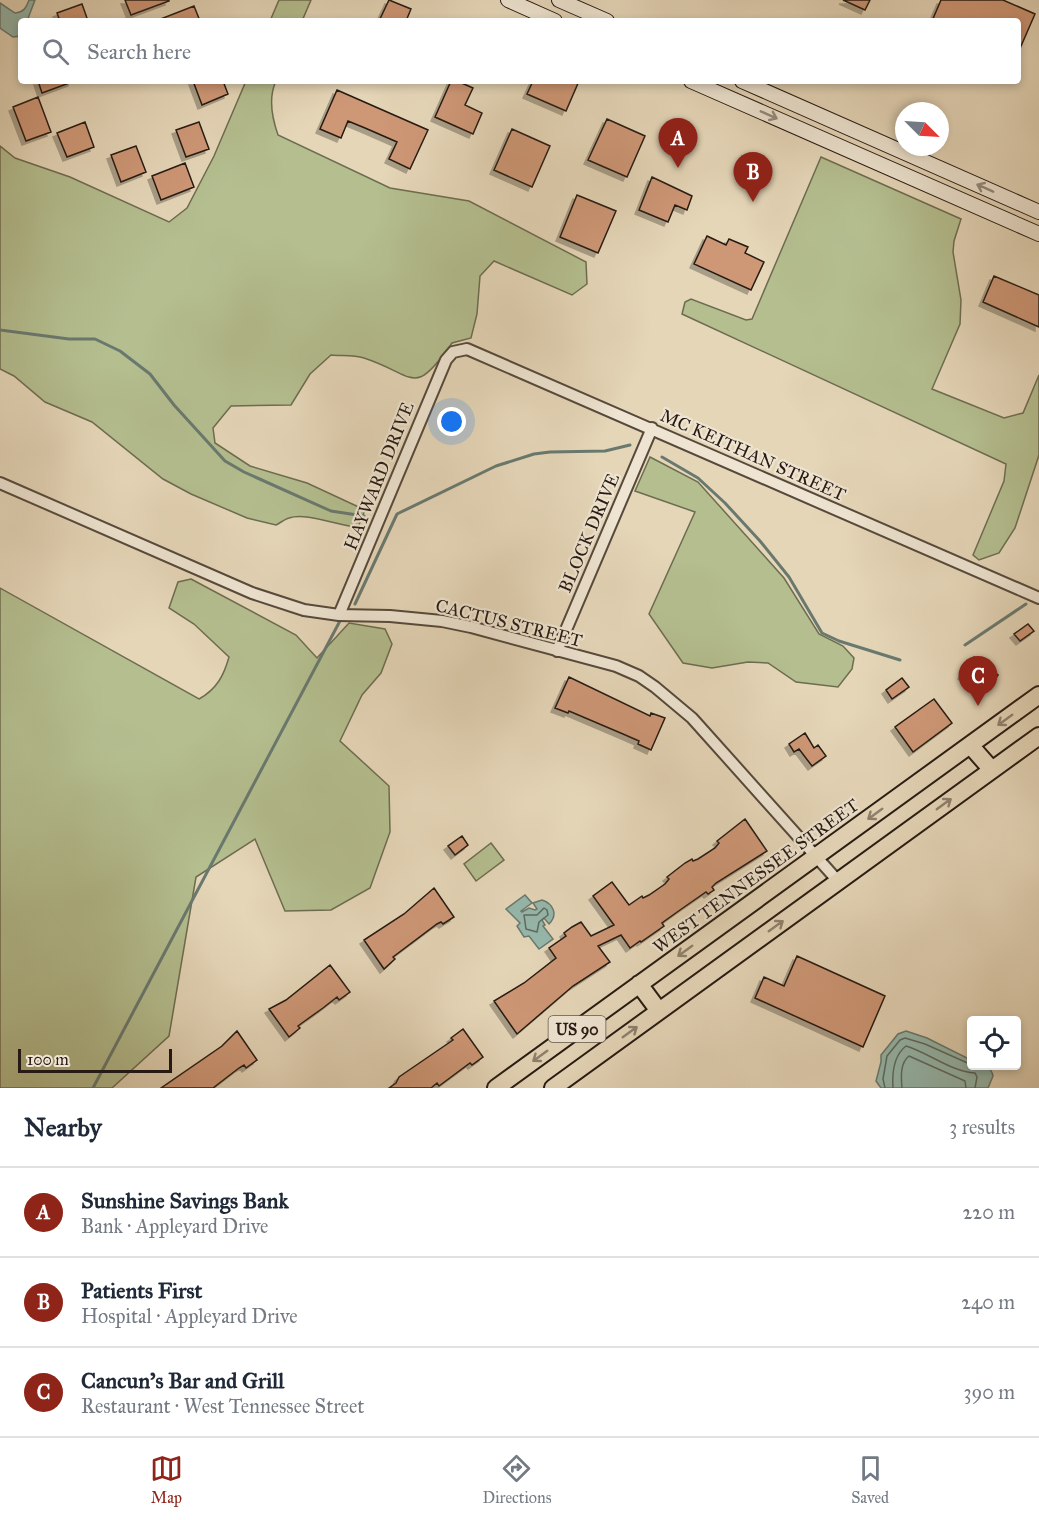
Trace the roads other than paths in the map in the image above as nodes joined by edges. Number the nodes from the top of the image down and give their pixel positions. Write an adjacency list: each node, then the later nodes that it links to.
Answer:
1 (508, 0): 3 (main road)
2 (560, 0): 4 (main road)
3 (548, 18)
4 (600, 18)
5 (699, 84): 8 (main road, one-way to 8)
6 (749, 84): 7 (main road, one-way to 6)
7 (1039, 212)
8 (1039, 234)
9 (453, 352): 10 (street, MC KEITHAN STREET); 13 (street, HAYWARD DRIVE)
10 (652, 428): 12 (street, MC KEITHAN STREET); 14 (street, BLOCK DRIVE)
11 (0, 483): 13 (street, CACTUS STREET)
12 (1039, 598)
13 (339, 615): 14 (street, CACTUS STREET)
14 (557, 651): 19 (street, CACTUS STREET)
15 (1039, 695): 17 (main road, WEST TENNESSEE STREET / US 90, one-way to 17)
16 (1039, 736): 18 (main road, US 90)
17 (970, 745): 18 (main road); 19 (main road, WEST TENNESSEE STREET / US 90, one-way to 19)
18 (992, 770): 20 (main road, US 90, one-way to 18)
19 (816, 856): 20 (street, CACTUS STREET); 21 (main road, WEST TENNESSEE STREET / US 90, one-way to 21)
20 (838, 881): 22 (main road, US 90, one-way to 20)
21 (639, 984): 22 (main road); 23 (main road, WEST TENNESSEE STREET / US 90, one-way to 23)
22 (659, 1011): 24 (main road, US 90, one-way to 22)
23 (496, 1088)
24 (553, 1088)

